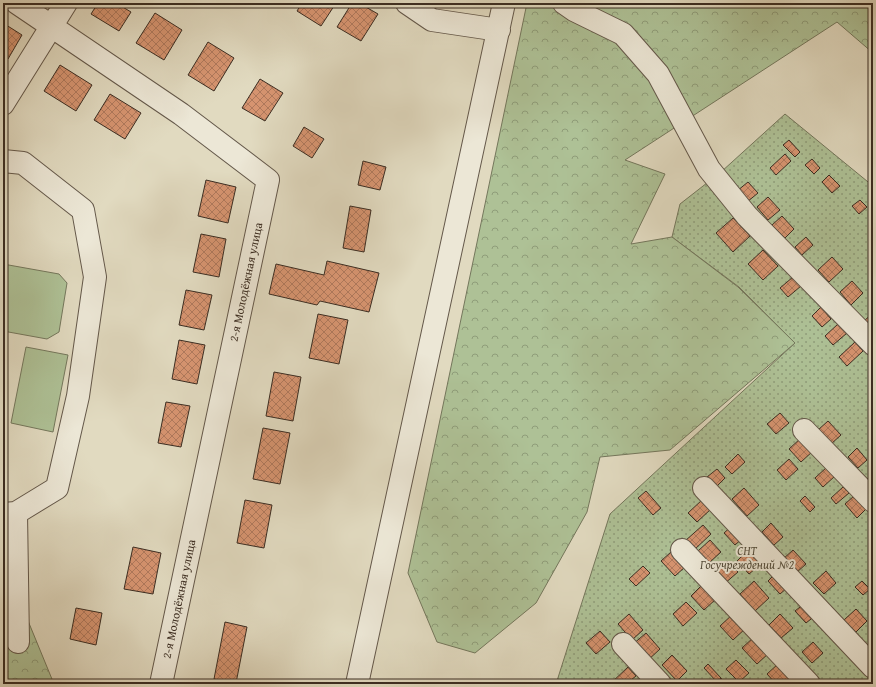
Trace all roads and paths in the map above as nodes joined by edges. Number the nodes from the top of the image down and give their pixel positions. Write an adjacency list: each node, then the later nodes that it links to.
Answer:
1 (17, 3): 6 (street, 2-я Молодёжная улица)
2 (66, 3): 6 (street)
3 (407, 3): 7 (street)
4 (504, 3): 7 (street)
5 (564, 3): 10 (street)
6 (51, 26): 8 (street); 19 (street, 2-я Молодёжная улица)
7 (498, 30): 20 (street)
8 (3, 104)
9 (3, 162): 14 (street)
10 (873, 344)
11 (804, 430): 13 (street)
12 (704, 488): 18 (street)
13 (873, 501)
14 (10, 514): 16 (street)
15 (682, 550): 22 (street)
16 (18, 642)
17 (622, 644): 21 (street)
18 (873, 667)
19 (161, 684)
20 (357, 684)
21 (660, 684)
22 (809, 684)

